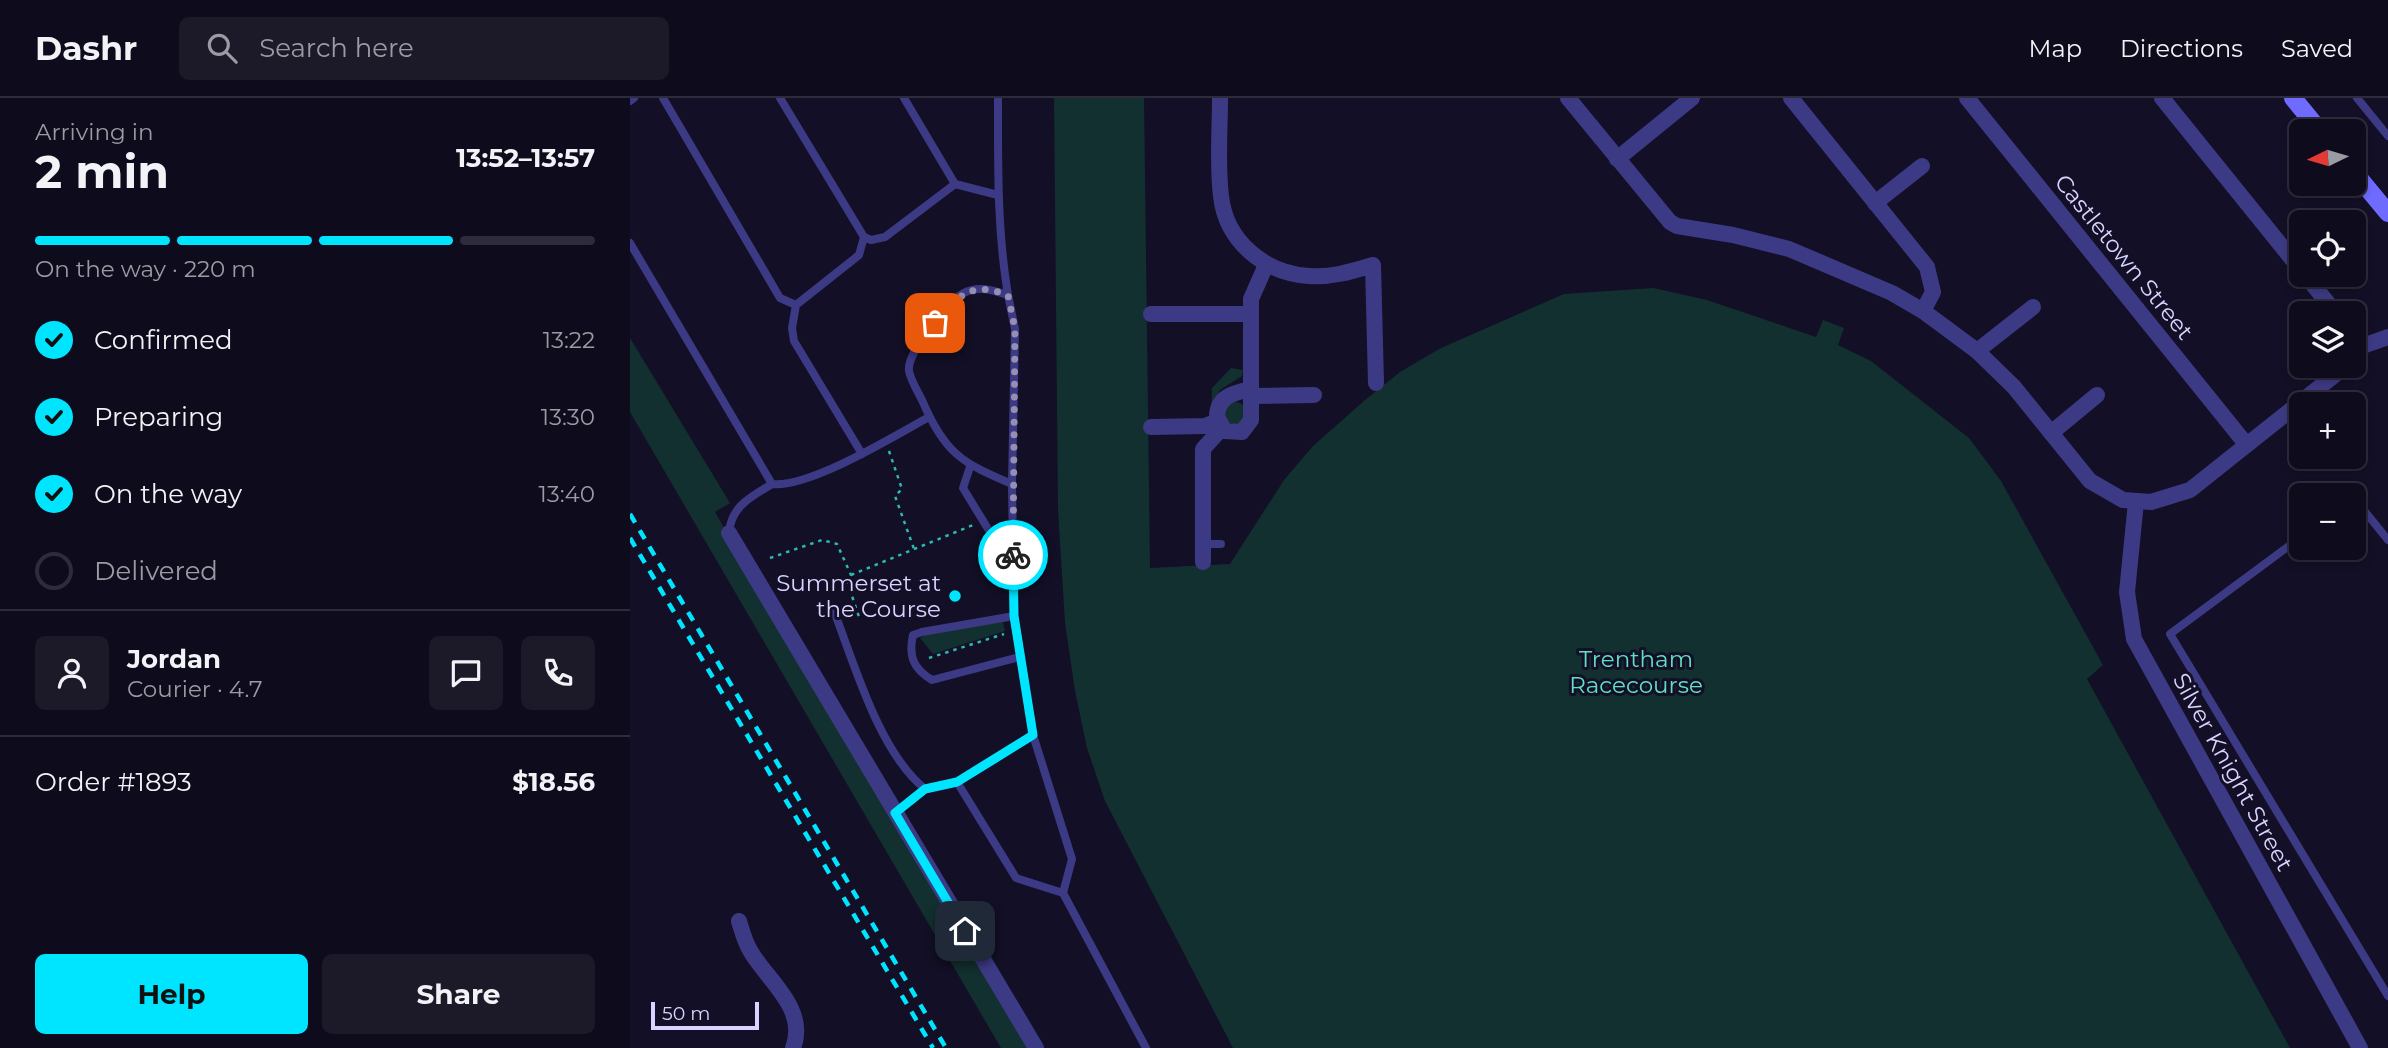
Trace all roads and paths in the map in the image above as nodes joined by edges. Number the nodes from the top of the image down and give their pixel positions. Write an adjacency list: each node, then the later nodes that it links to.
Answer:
1 (663, 98): 29 (lane)
2 (780, 98): 22 (lane)
3 (904, 98): 17 (lane)
4 (998, 98): 19 (lane)
5 (1220, 98): 25 (street)
6 (1568, 98): 15 (street)
7 (1692, 98): 15 (street)
8 (1791, 98): 20 (street)
9 (1967, 98): 46 (street, Castletown Street)
10 (2162, 98): 24 (street)
11 (2293, 98): 13 (street)
12 (2357, 98): 14 (lane)
13 (2310, 119)
14 (2388, 136)
15 (1616, 159): 31 (street)
16 (1922, 166): 20 (street)
17 (955, 184): 19 (lane); 22 (lane)
18 (2366, 186): 21 (street)
19 (998, 195): 27 (lane)
20 (1875, 203): 31 (street)
21 (2388, 213)
22 (864, 237): 29 (lane)
23 (630, 243): 50 (lane)
24 (2289, 255)
25 (1266, 265): 33 (street); 38 (street)
26 (2315, 287): 28 (street)
27 (1008, 295): 42 (lane); 51 (lane)
28 (2326, 301)
29 (796, 305): 48 (lane)
30 (2033, 307): 36 (street)
31 (1923, 311): 36 (street)
32 (1151, 314): 33 (street)
33 (1250, 314): 39 (street)
34 (2388, 337): 35 (street)
35 (2366, 345)
36 (1977, 351): 45 (street)
37 (2331, 378): 46 (street)
38 (1377, 383)
39 (1250, 393): 40 (street); 43 (street); 43 (street)
40 (1314, 395)
41 (2097, 395): 45 (street)
42 (929, 416): 48 (lane); 49 (lane)
43 (1220, 425): 44 (street); 57 (street)
44 (1152, 426)
45 (2051, 433): 52 (street)
46 (2246, 444): 52 (street)
47 (888, 449): 60 (path)
48 (862, 454): 50 (lane)
49 (970, 467): 51 (lane); 63 (lane)
50 (772, 484): 55 (lane)
51 (1012, 484): 63 (lane)
52 (2136, 502): 81 (street, Silver Knight Street)
53 (2366, 513): 56 (lane)
54 (973, 525): 60 (path)
55 (729, 533): 74 (street)
56 (2388, 540)
57 (1203, 544): 58 (lane); 62 (street)
58 (1221, 544)
59 (2289, 546): 77 (lane)
60 (914, 550): 64 (path)
61 (771, 558): 64 (path)
62 (1203, 562)
63 (1013, 563): 66 (lane)
64 (851, 575): 67 (path)
65 (832, 606): 73 (lane)
66 (1014, 616): 69 (lane); 69 (lane)
67 (859, 617)
68 (1007, 633): 70 (path)
69 (1019, 657): 71 (lane)
70 (929, 658)
71 (1033, 735): 72 (lane); 75 (lane)
72 (957, 782): 73 (lane); 75 (lane)
73 (925, 789): 74 (lane)
74 (895, 813): 79 (street)
75 (1063, 893): 80 (lane)
76 (739, 921): 78 (street)
77 (2388, 996)
78 (793, 1048)
79 (1036, 1048)
80 (1146, 1048)
81 (2360, 1048)

